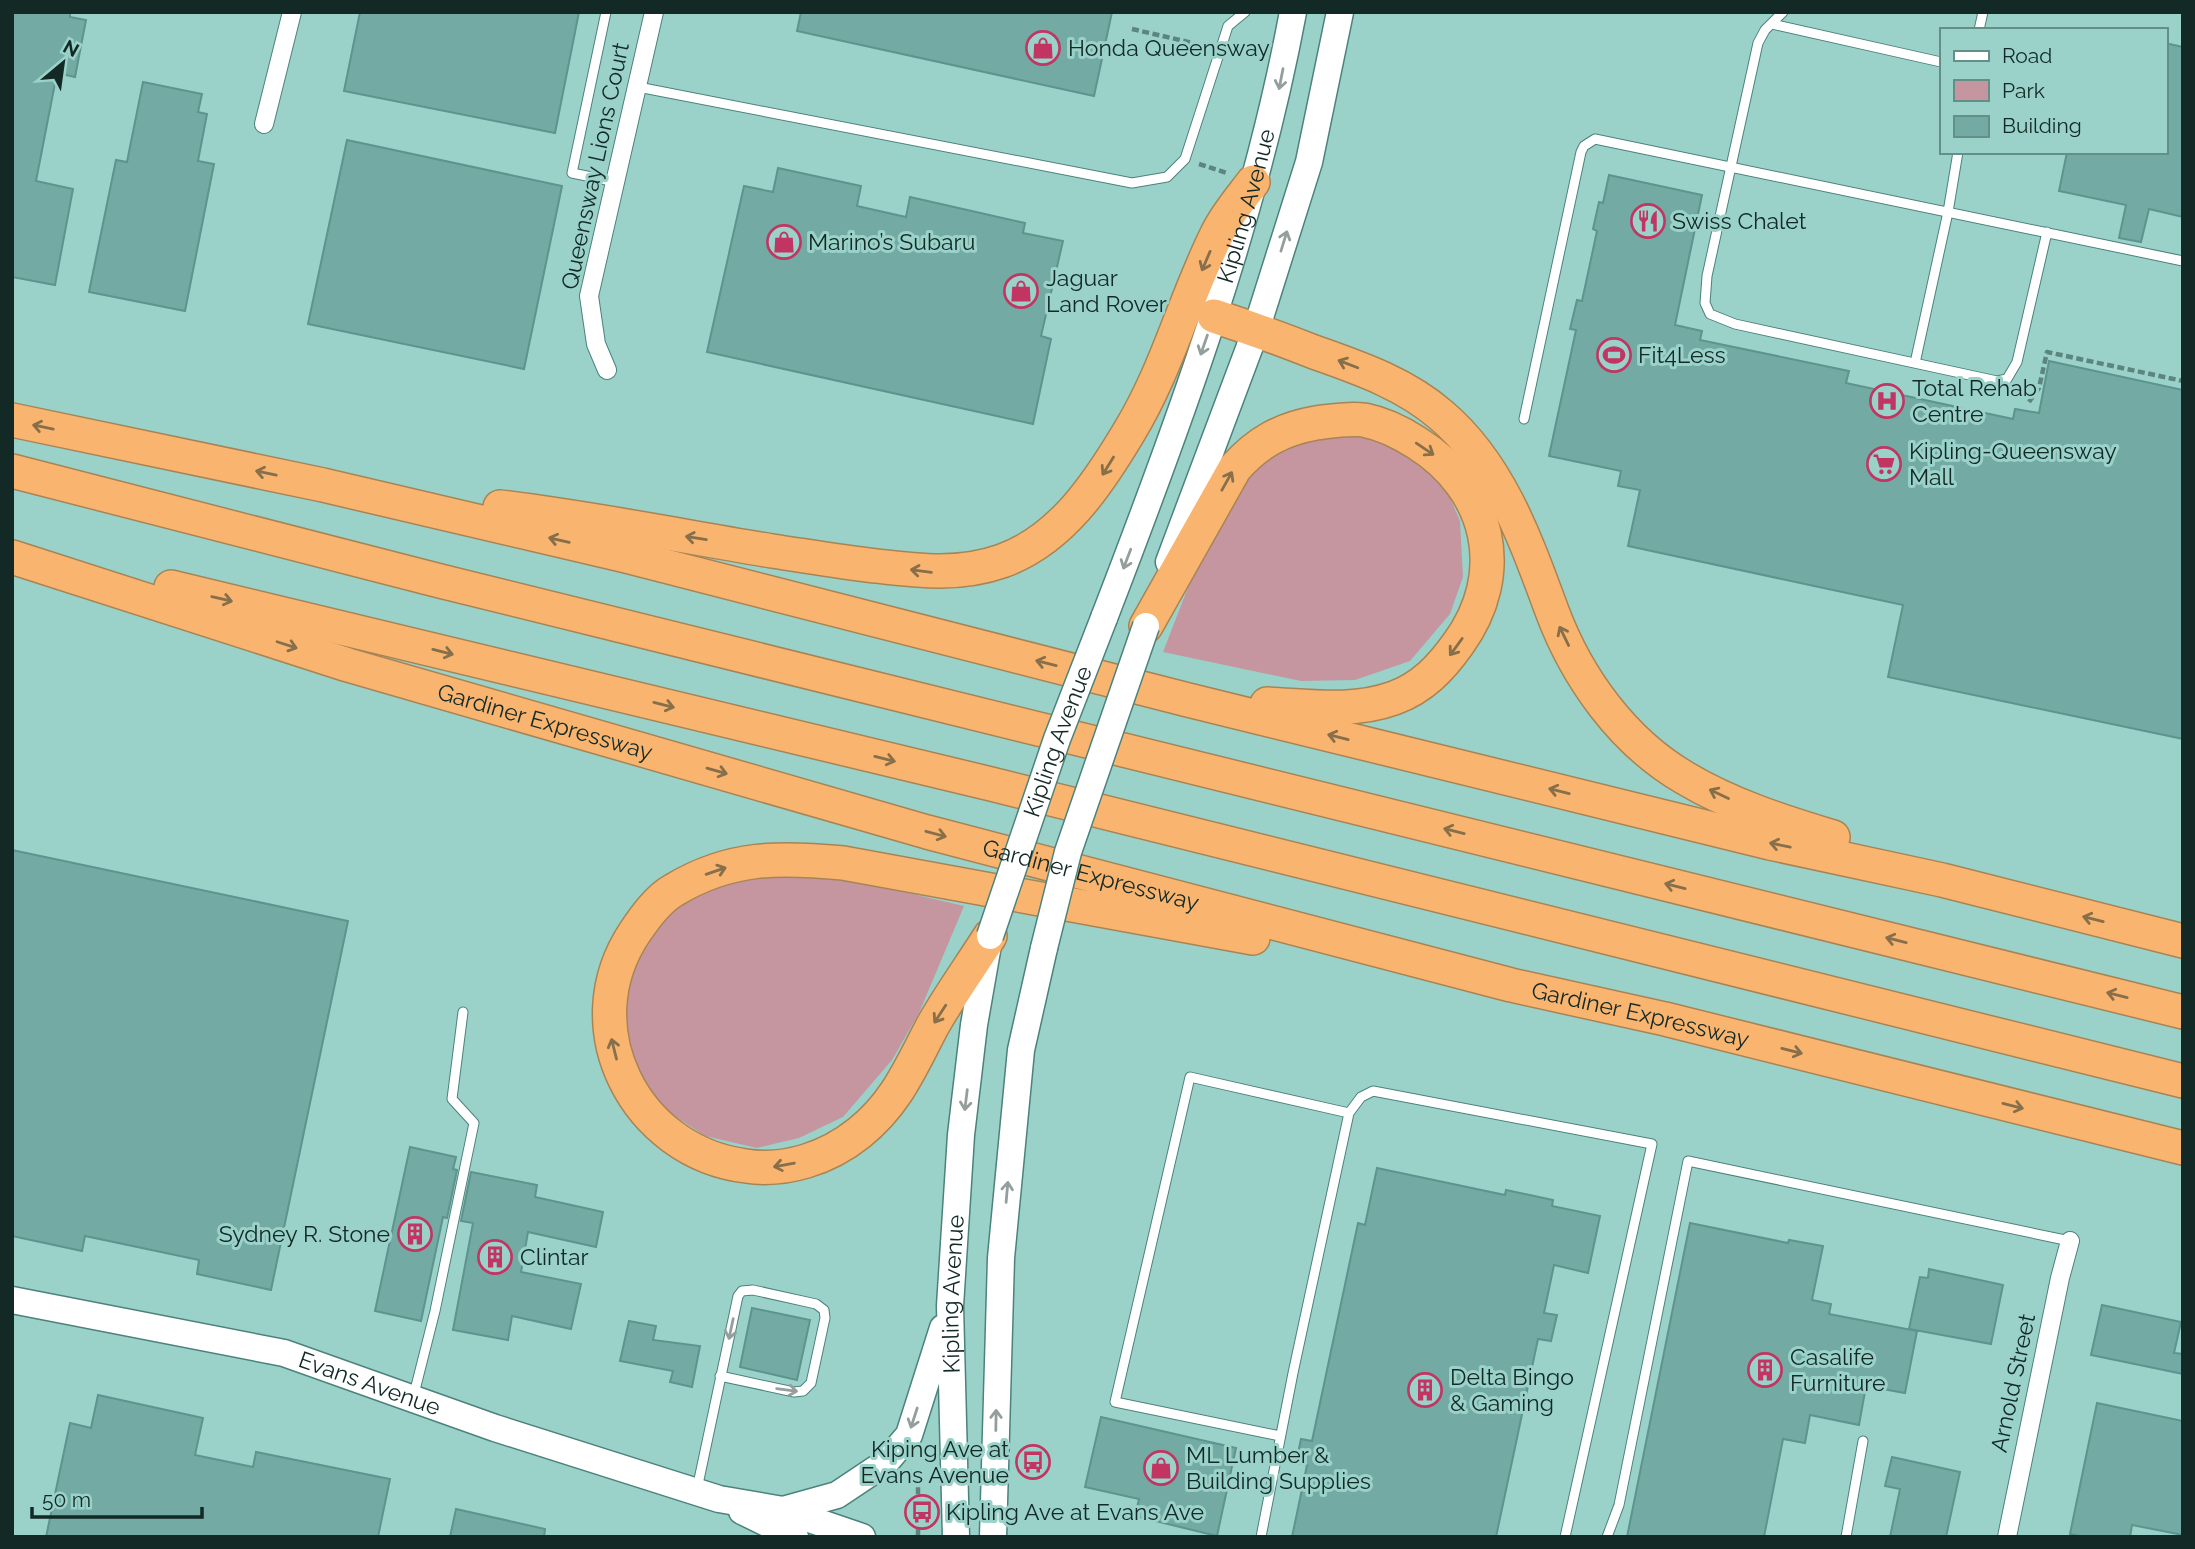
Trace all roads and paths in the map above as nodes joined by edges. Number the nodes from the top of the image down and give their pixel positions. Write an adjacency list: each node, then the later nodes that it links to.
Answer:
1 (292, 12): 13 (street)
2 (606, 12): 18 (lane)
3 (654, 12): 12 (street, Queensway Lions Court)
4 (1245, 12): 10 (lane)
5 (1293, 12): 17 (main road, Kipling Avenue, one-way to 17)
6 (1340, 12): 23 (main road, Kipling Avenue, one-way to 6)
7 (1783, 12): 8 (lane)
8 (1772, 24): 11 (lane); 16 (lane)
9 (1132, 29): 10 (path)
10 (1221, 49): 15 (lane)
11 (1940, 62)
12 (638, 87): 15 (lane); 18 (street, Queensway Lions Court)
13 (264, 124)
14 (1958, 154): 19 (lane)
15 (1185, 159): 17 (path)
16 (1731, 165): 19 (lane); 24 (lane); 28 (lane)
17 (1253, 181): 22 (main road, Kipling Avenue); 31 (highway, one-way to 31)
18 (615, 182): 25 (street, Queensway Lions Court)
19 (1948, 212): 20 (lane); 24 (lane)
20 (2047, 232): 21 (lane); 24 (lane)
21 (2183, 261)
22 (1214, 316): 23 (highway); 37 (main road, Kipling Avenue, one-way to 37, bridge)
23 (1256, 330): 34 (main road, Kipling Avenue); 36 (highway, one-way to 23)
24 (1915, 363)
25 (607, 370)
26 (2183, 381): 27 (path)
27 (2029, 402)
28 (1524, 419)
29 (12, 420): 31 (highway, one-way to 29)
30 (12, 471): 41 (highway, one-way to 30)
31 (323, 485): 35 (highway, one-way to 31)
32 (12, 550): 42 (highway, Gardiner Expressway, one-way to 42)
33 (12, 557): 39 (highway, Gardiner Expressway, one-way to 39)
34 (1146, 626): 35 (highway, one-way to 35); 61 (main road, Kipling Avenue, one-way to 34, bridge)
35 (1188, 700): 36 (highway, one-way to 35)
36 (1942, 880): 38 (highway, one-way to 36)
37 (990, 936): 39 (highway, one-way to 39); 47 (main road, Kipling Avenue, one-way to 47)
38 (2183, 941)
39 (1511, 985): 44 (highway, Gardiner Expressway, one-way to 44)
40 (463, 1012): 49 (lane)
41 (2183, 1012)
42 (2183, 1081)
43 (1349, 1113): 50 (lane); 50 (lane); 63 (lane)
44 (2183, 1148)
45 (2070, 1241): 64 (lane); 66 (street, Arnold Street)
46 (12, 1300): 49 (main road, Evans Avenue)
47 (950, 1306): 54 (main road, one-way to 54); 60 (main road, Kipling Avenue)
48 (720, 1376): 48 (lane, one-way to 48); 53 (lane)
49 (413, 1399): 53 (main road, Evans Avenue)
50 (1280, 1436): 62 (lane)
51 (1863, 1441): 65 (lane)
52 (903, 1466): 55 (path)
53 (708, 1495): 54 (main road, Evans Avenue); 58 (main road, Evans Avenue)
54 (783, 1510): 59 (main road, Evans Avenue)
55 (919, 1525): 56 (path); 57 (path)
56 (926, 1527)
57 (918, 1535)
58 (795, 1537)
59 (862, 1537)
60 (956, 1537)
61 (993, 1537)
62 (1261, 1537)
63 (1565, 1537)
64 (1607, 1537)
65 (1846, 1537)
66 (2007, 1537)

